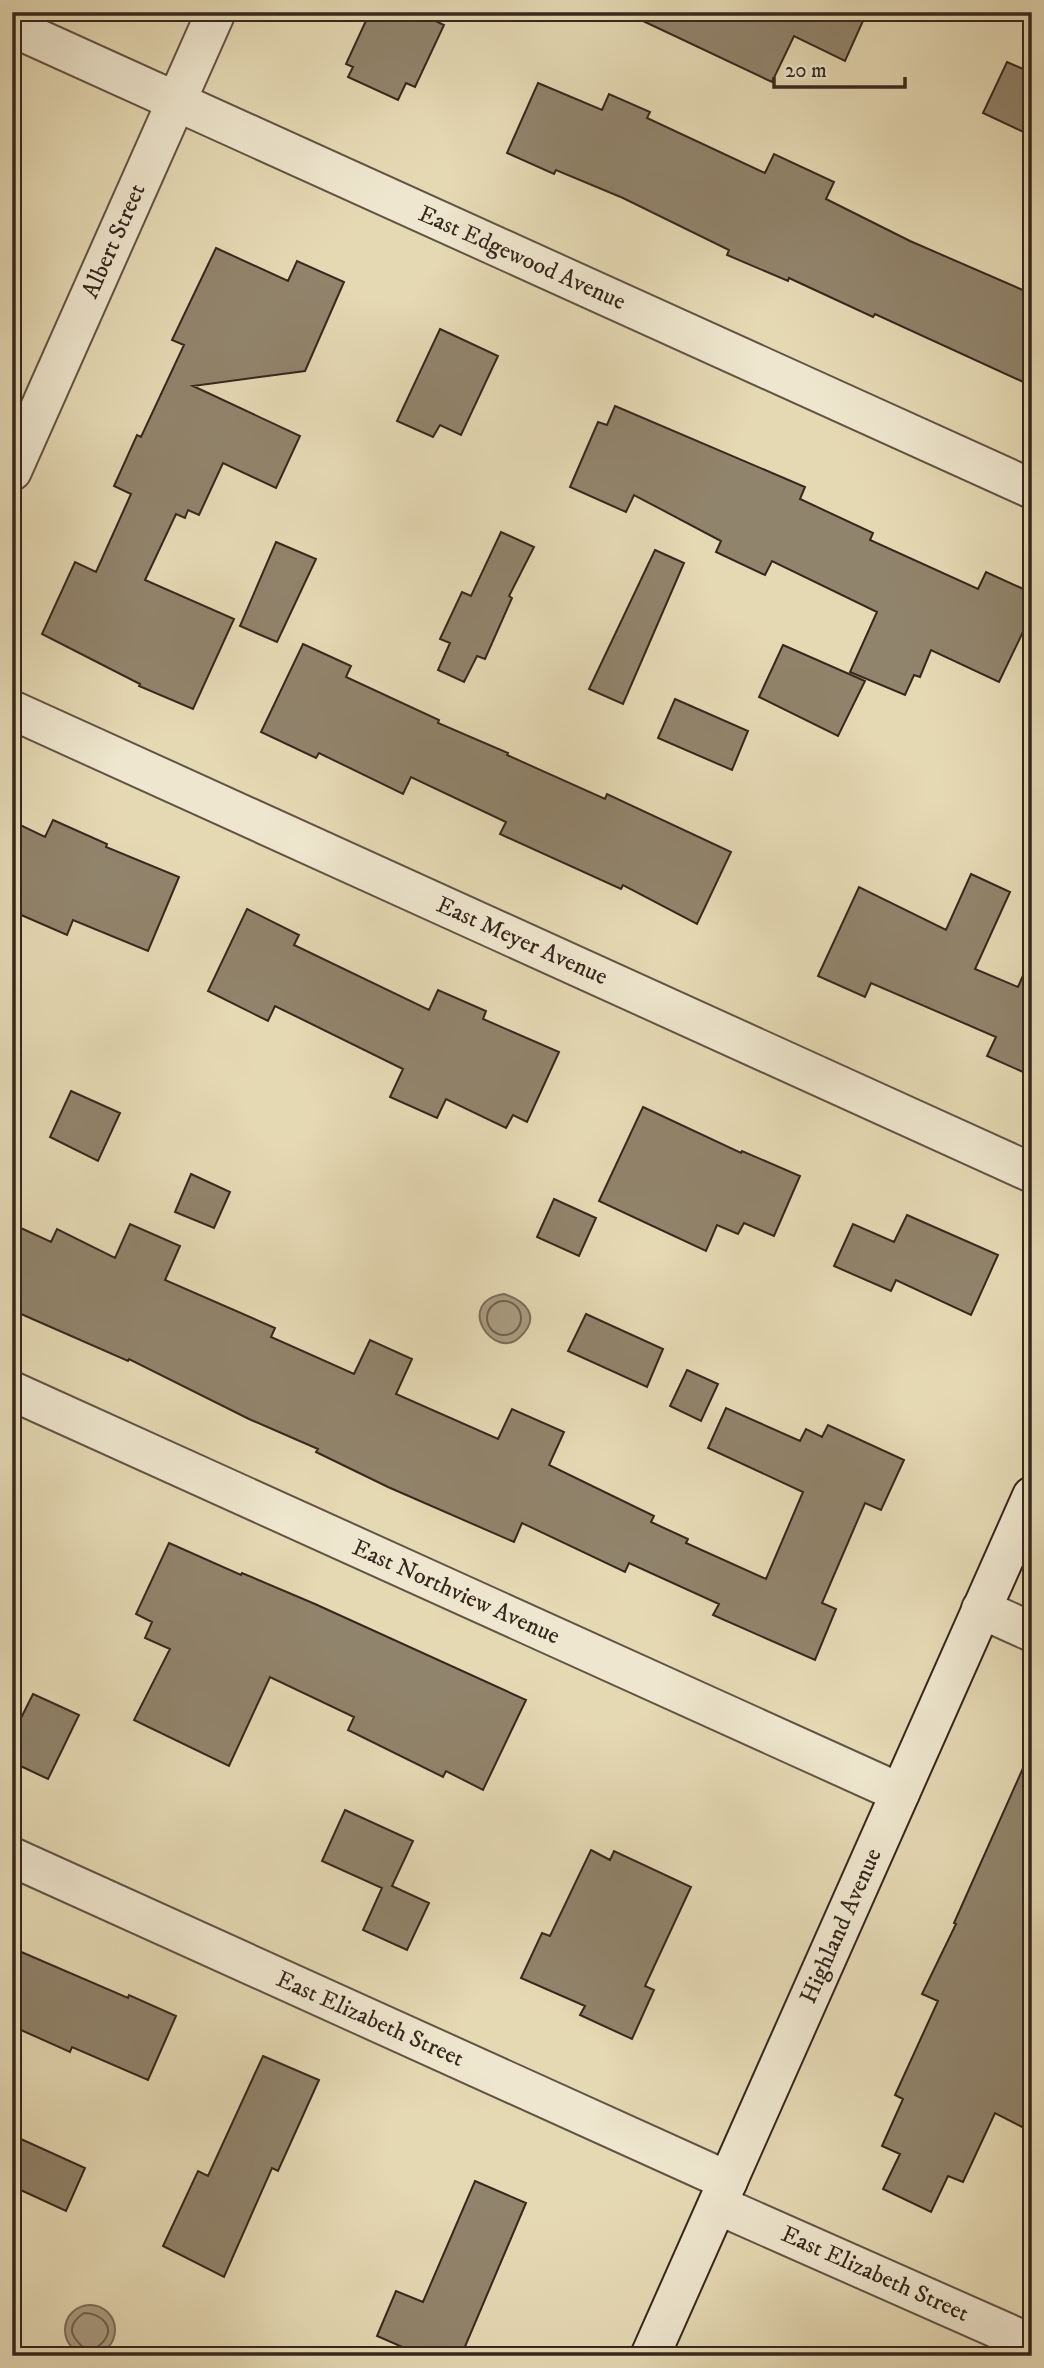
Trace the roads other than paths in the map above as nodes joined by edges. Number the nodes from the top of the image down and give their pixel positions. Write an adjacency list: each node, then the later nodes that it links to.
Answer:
1 (216, 12): 3 (street, Albert Street)
2 (12, 27): 3 (street, East Edgewood Avenue)
3 (177, 102): 4 (street, Albert Street); 5 (street, East Edgewood Avenue)
4 (12, 471)
5 (1032, 489)
6 (12, 710): 7 (street, East Meyer Avenue)
7 (1032, 1172)
8 (12, 1391): 12 (street, East Northview Avenue)
9 (1032, 1496): 10 (street, Highland Avenue)
10 (981, 1609): 11 (street); 12 (street, Highland Avenue)
11 (1032, 1632)
12 (900, 1793): 14 (street, Highland Avenue)
13 (12, 1857): 14 (street, East Elizabeth Street)
14 (723, 2193): 15 (street, East Elizabeth Street); 16 (street, Highland Avenue)
15 (1032, 2344)
16 (650, 2356)

